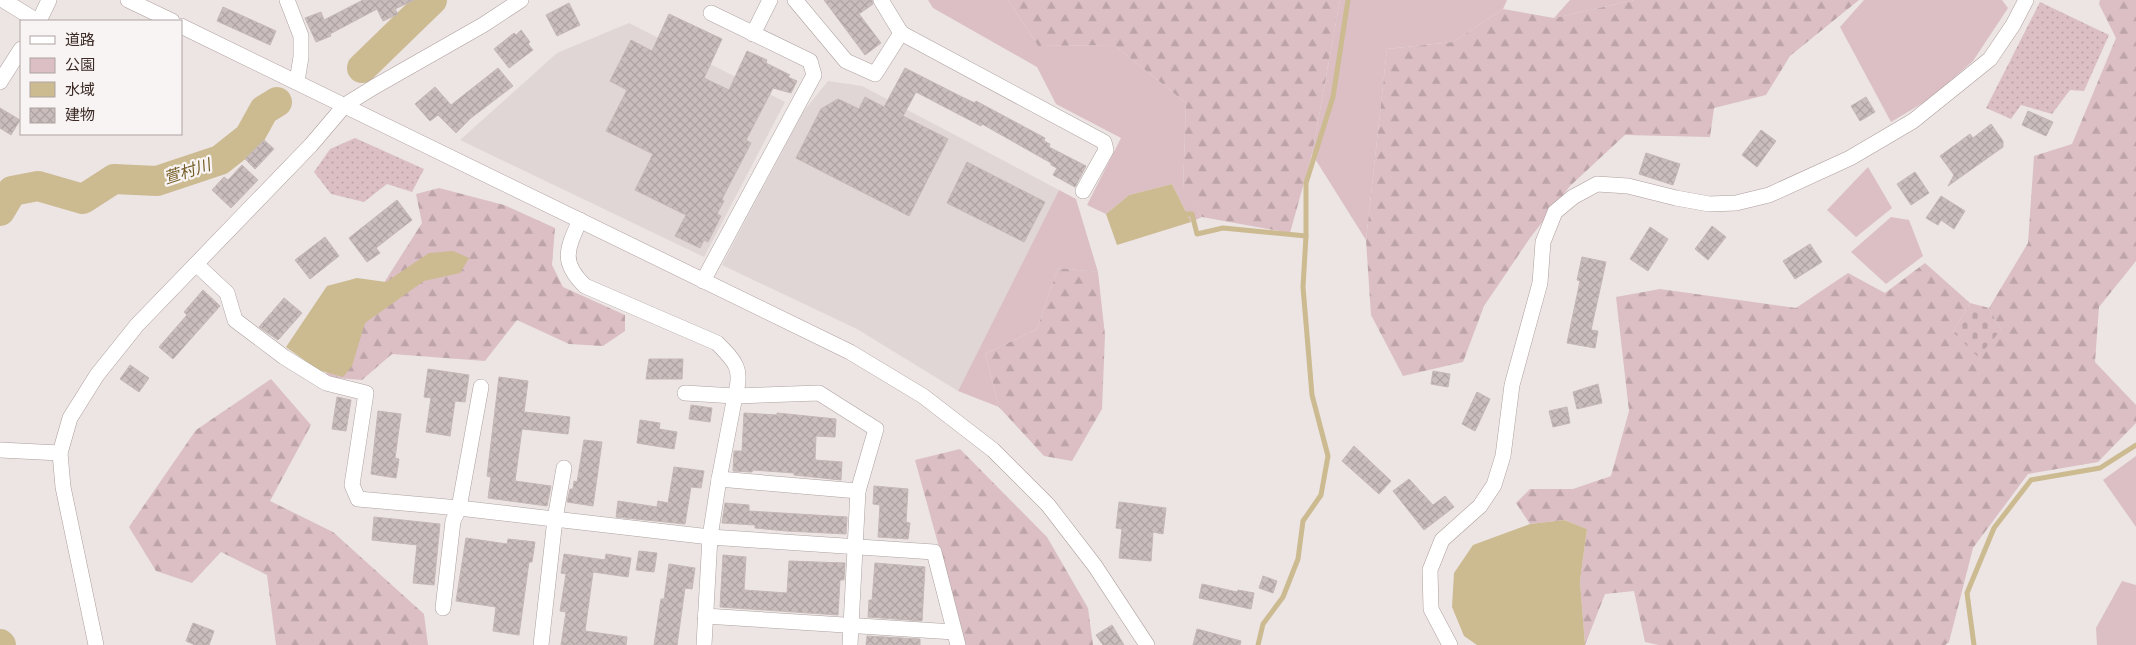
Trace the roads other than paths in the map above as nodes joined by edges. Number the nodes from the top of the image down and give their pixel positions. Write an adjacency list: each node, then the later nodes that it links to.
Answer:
1 (3, 0): 11 (street)
2 (49, 0): 12 (street)
3 (128, 0): 13 (street)
4 (286, 0): 18 (street)
5 (521, 0): 20 (street)
6 (770, 0): 16 (street)
7 (795, 0): 15 (street)
8 (881, 0): 15 (street)
9 (2026, 0): 46 (street)
10 (711, 13): 16 (street)
11 (36, 20)
12 (39, 20)
13 (170, 20)
14 (182, 26): 18 (street)
15 (901, 33): 21 (street)
16 (753, 34): 24 (street)
17 (20, 51): 19 (street)
18 (297, 81): 20 (street)
19 (0, 82)
20 (345, 105): 22 (street); 23 (street)
21 (1082, 191)
22 (580, 220): 24 (street); 27 (street)
23 (196, 264): 29 (street); 33 (street)
24 (703, 281): 45 (street)
25 (481, 387): 33 (street)
26 (685, 393): 27 (street)
27 (735, 396): 31 (street); 32 (street)
28 (0, 450): 29 (street)
29 (60, 453): 41 (street)
30 (564, 468): 34 (street)
31 (718, 479): 32 (street); 35 (street)
32 (858, 491): 36 (street)
33 (459, 508): 34 (street); 37 (street)
34 (555, 519): 35 (street); 42 (street)
35 (710, 537): 36 (street); 38 (street)
36 (855, 546): 39 (street); 40 (street)
37 (443, 608)
38 (705, 616): 39 (street); 43 (street)
39 (851, 625): 40 (street); 44 (street)
40 (956, 638)
41 (96, 645)
42 (542, 645)
43 (704, 645)
44 (850, 645)
45 (1147, 645)
46 (1450, 645)

